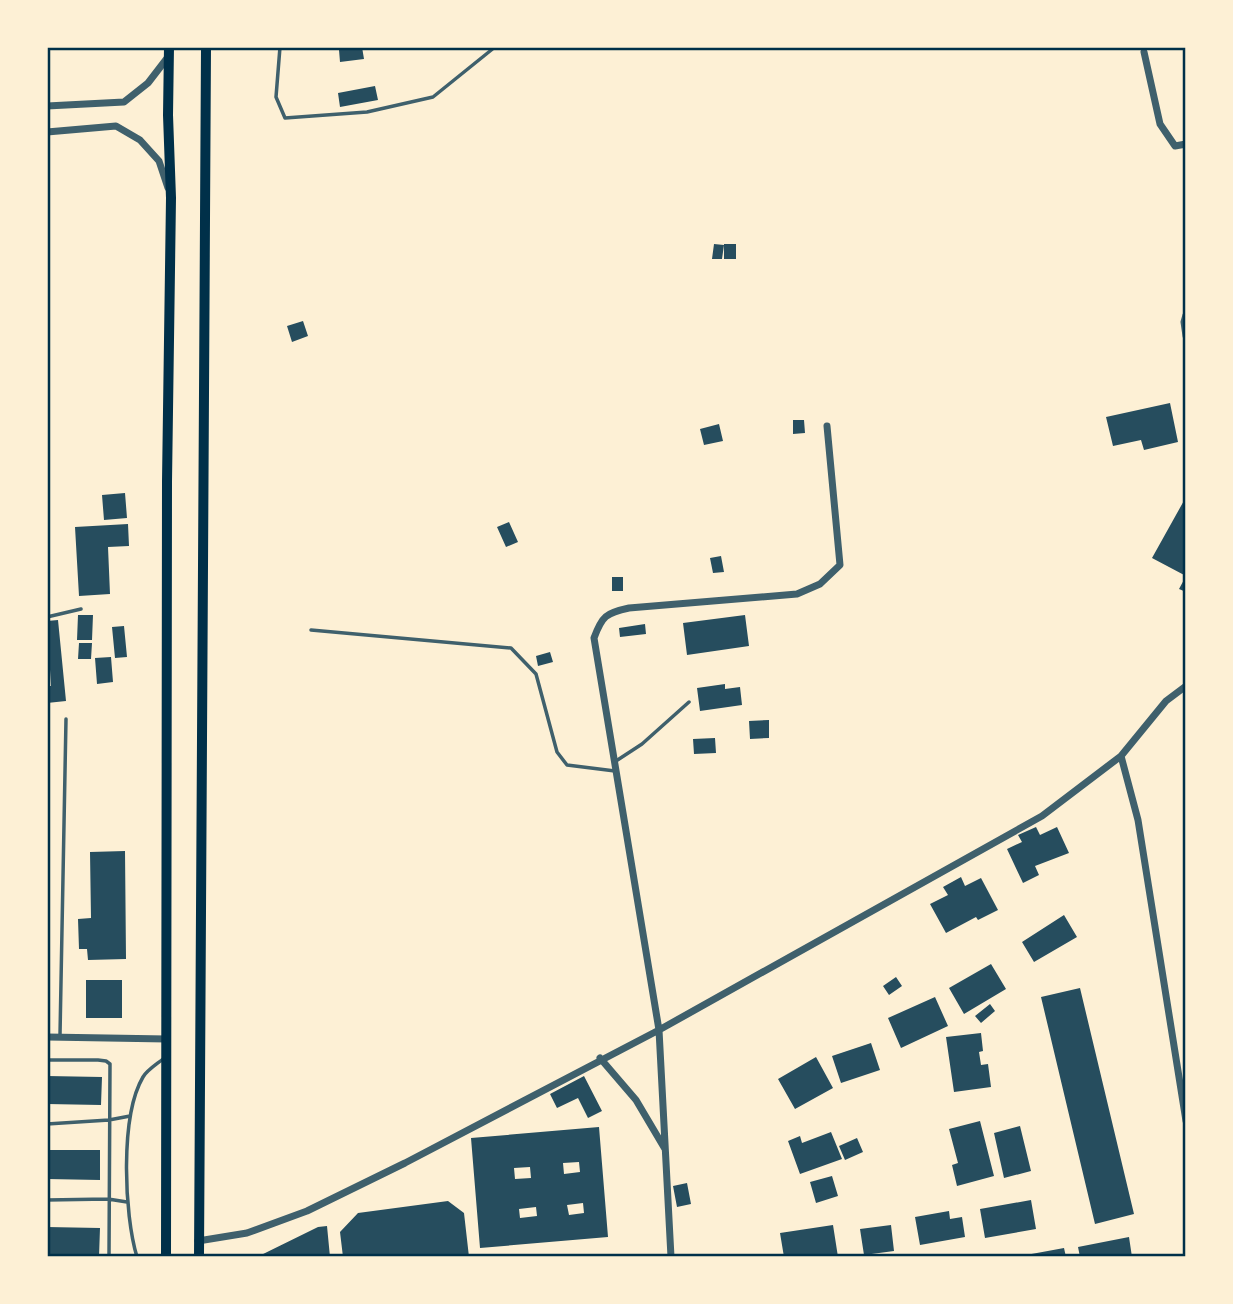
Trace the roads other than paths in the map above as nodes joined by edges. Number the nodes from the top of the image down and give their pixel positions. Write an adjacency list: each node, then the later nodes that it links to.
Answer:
1 (206, 47): 36 (main road)
2 (280, 47): 3 (lane)
3 (495, 47)
4 (169, 52): 6 (street); 9 (main road)
5 (1143, 52): 8 (street)
6 (47, 106)
7 (47, 132): 9 (street)
8 (1186, 145)
9 (171, 198): 24 (main road)
10 (1186, 315): 11 (street)
11 (1186, 336)
12 (827, 426): 20 (street)
13 (80, 609): 14 (lane)
14 (47, 617)
15 (311, 630): 20 (lane)
16 (1186, 686): 19 (street)
17 (689, 702): 20 (lane)
18 (66, 719): 23 (lane)
19 (1121, 756): 21 (street); 30 (street)
20 (615, 766): 21 (street)
21 (659, 1030): 26 (street); 32 (street)
22 (47, 1037): 23 (street)
23 (60, 1037): 24 (street)
24 (167, 1039): 25 (main road)
25 (167, 1055): 28 (lane); 39 (main road)
26 (600, 1058): 32 (street); 36 (street)
27 (47, 1060): 29 (lane)
28 (130, 1116): 29 (lane); 35 (lane)
29 (109, 1120): 31 (lane); 33 (lane)
30 (1186, 1121)
31 (47, 1124)
32 (665, 1150): 41 (street)
33 (108, 1199): 34 (lane); 35 (lane); 37 (lane)
34 (47, 1200)
35 (127, 1202): 38 (lane)
36 (198, 1241): 40 (main road)
37 (109, 1257)
38 (137, 1257)
39 (166, 1257)
40 (198, 1257)
41 (671, 1257)

